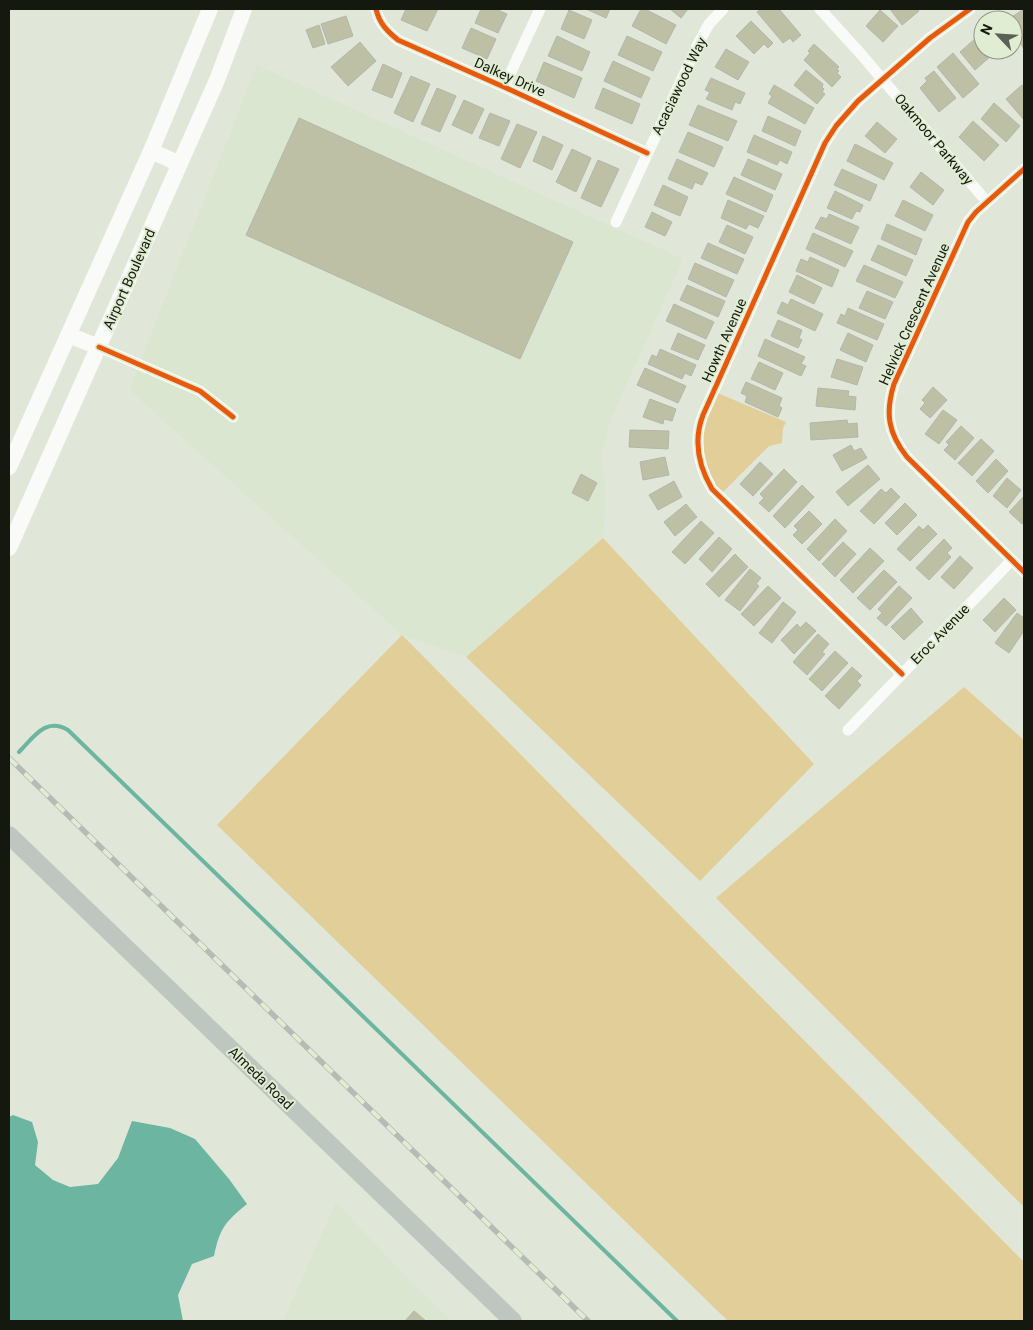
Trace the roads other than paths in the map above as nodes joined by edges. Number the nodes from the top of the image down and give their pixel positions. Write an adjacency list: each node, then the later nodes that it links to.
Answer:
1 (210, 9): 10 (main road)
2 (244, 9): 12 (main road, Airport Boulevard)
3 (376, 9): 9 (street, Dalkey Drive)
4 (540, 9): 9 (street)
5 (723, 9): 11 (street, Acaciawood Way)
6 (820, 9): 8 (street, Oakmoor Parkway)
7 (970, 9): 8 (street, Howth Avenue)
8 (883, 79): 14 (street, Oakmoor Parkway); 23 (street, Howth Avenue)
9 (504, 87): 11 (street, Dalkey Drive)
10 (151, 151): 12 (main road); 16 (main road)
11 (647, 153): 15 (street, Acaciawood Way)
12 (180, 164): 17 (main road, Airport Boulevard)
13 (1024, 169): 14 (street, Helvick Crescent Avenue)
14 (987, 202): 21 (street, Helvick Crescent Avenue)
15 (616, 222)
16 (68, 335): 17 (main road); 19 (main road)
17 (99, 348): 18 (street); 20 (main road, Airport Boulevard)
18 (233, 418)
19 (9, 467)
20 (9, 548)
21 (1012, 560): 22 (street, Helvick Crescent Avenue); 23 (street, Eroc Avenue)
22 (1024, 572)
23 (902, 674): 24 (street, Eroc Avenue)
24 (848, 730)
25 (9, 835): 26 (main road, Almeda Road)
26 (513, 1321)

